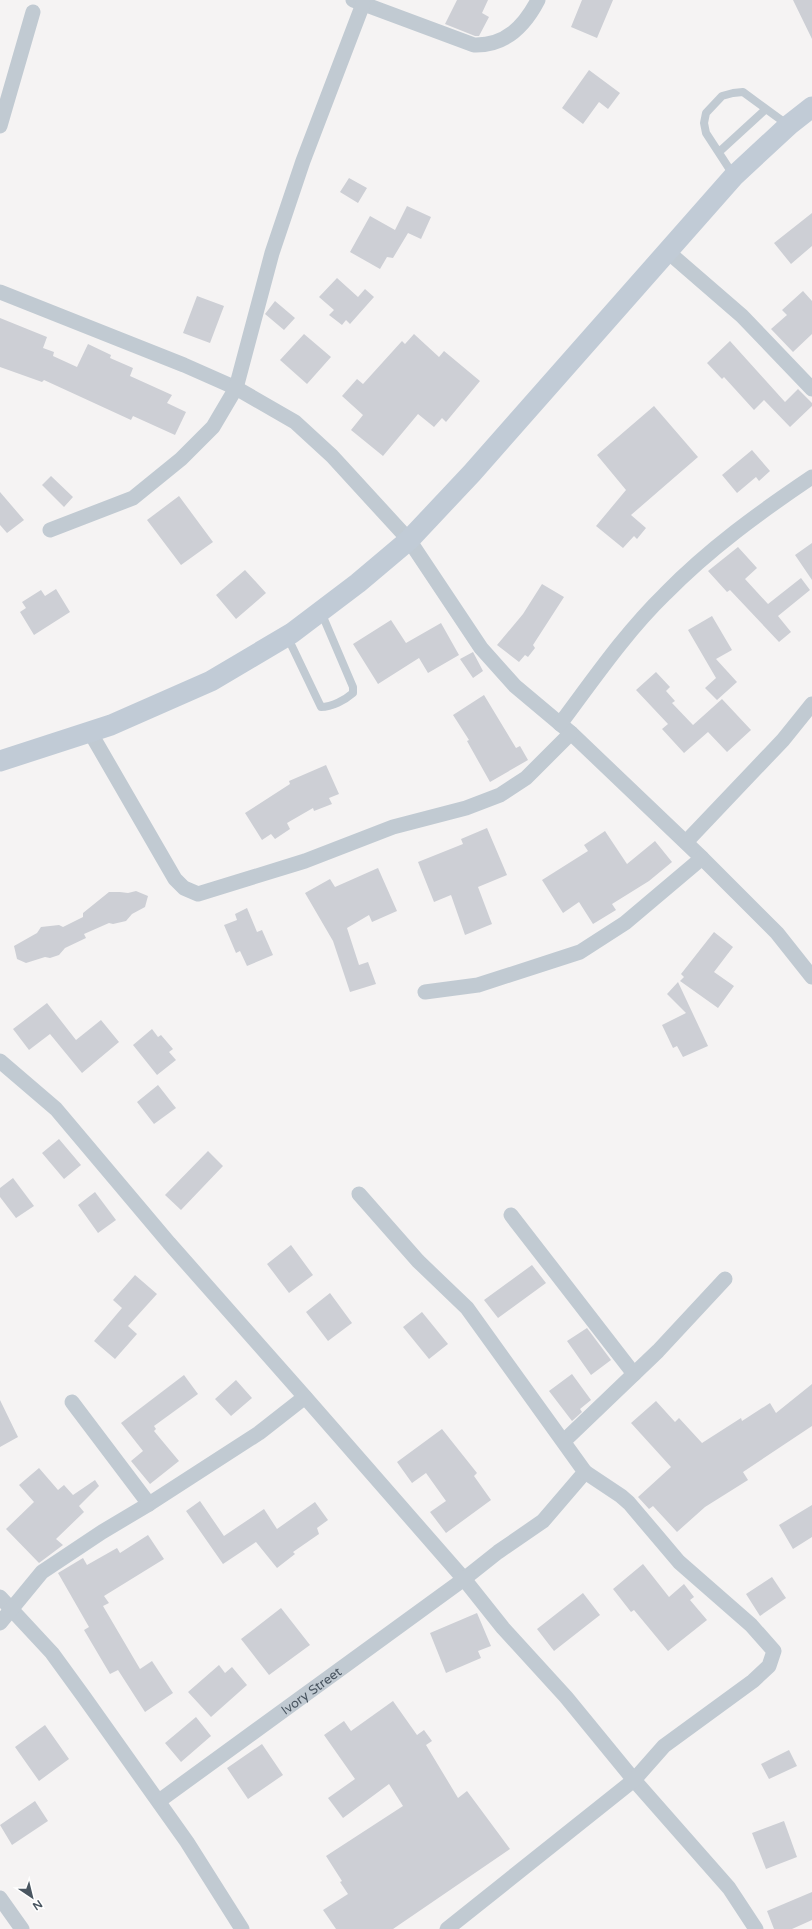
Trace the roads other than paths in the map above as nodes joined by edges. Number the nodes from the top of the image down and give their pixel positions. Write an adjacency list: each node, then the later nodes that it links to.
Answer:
1 (538, 0): 2 (street)
2 (358, 2): 12 (street)
3 (33, 12): 7 (street)
4 (812, 107): 6 (street)
5 (766, 109): 6 (lane); 8 (lane); 8 (lane)
6 (789, 125): 9 (street)
7 (0, 126)
8 (719, 152): 9 (lane)
9 (734, 176): 10 (street)
10 (667, 251): 13 (street); 16 (street)
11 (0, 292): 12 (street)
12 (236, 388): 15 (street); 16 (street)
13 (812, 389)
14 (812, 477): 20 (street)
15 (50, 530)
16 (409, 540): 17 (street); 20 (street)
17 (320, 612): 18 (street); 18 (lane)
18 (287, 636): 21 (street)
19 (812, 704): 23 (street)
20 (565, 728): 21 (street); 23 (street)
21 (90, 732): 22 (street)
22 (0, 761)
23 (686, 842): 24 (street)
24 (702, 858): 25 (street); 27 (street)
25 (806, 962): 26 (street)
26 (812, 977)
27 (425, 992)
28 (0, 1061): 33 (street)
29 (359, 1194): 35 (street)
30 (511, 1215): 32 (street)
31 (725, 1279): 32 (street)
32 (634, 1374): 35 (street)
33 (306, 1396): 37 (street); 38 (street)
34 (72, 1402): 37 (street)
35 (564, 1442): 36 (street)
36 (586, 1472): 38 (street, Ivory Street); 42 (street)
37 (149, 1504): 40 (street)
38 (464, 1579): 42 (street); 43 (street, Ivory Street)
39 (0, 1597): 40 (street)
40 (12, 1610): 41 (street); 43 (street)
41 (0, 1623)
42 (634, 1780): 47 (street); 48 (street)
43 (159, 1801): 46 (street)
44 (0, 1898): 45 (street)
45 (22, 1929)
46 (242, 1929)
47 (447, 1929)
48 (756, 1929)

